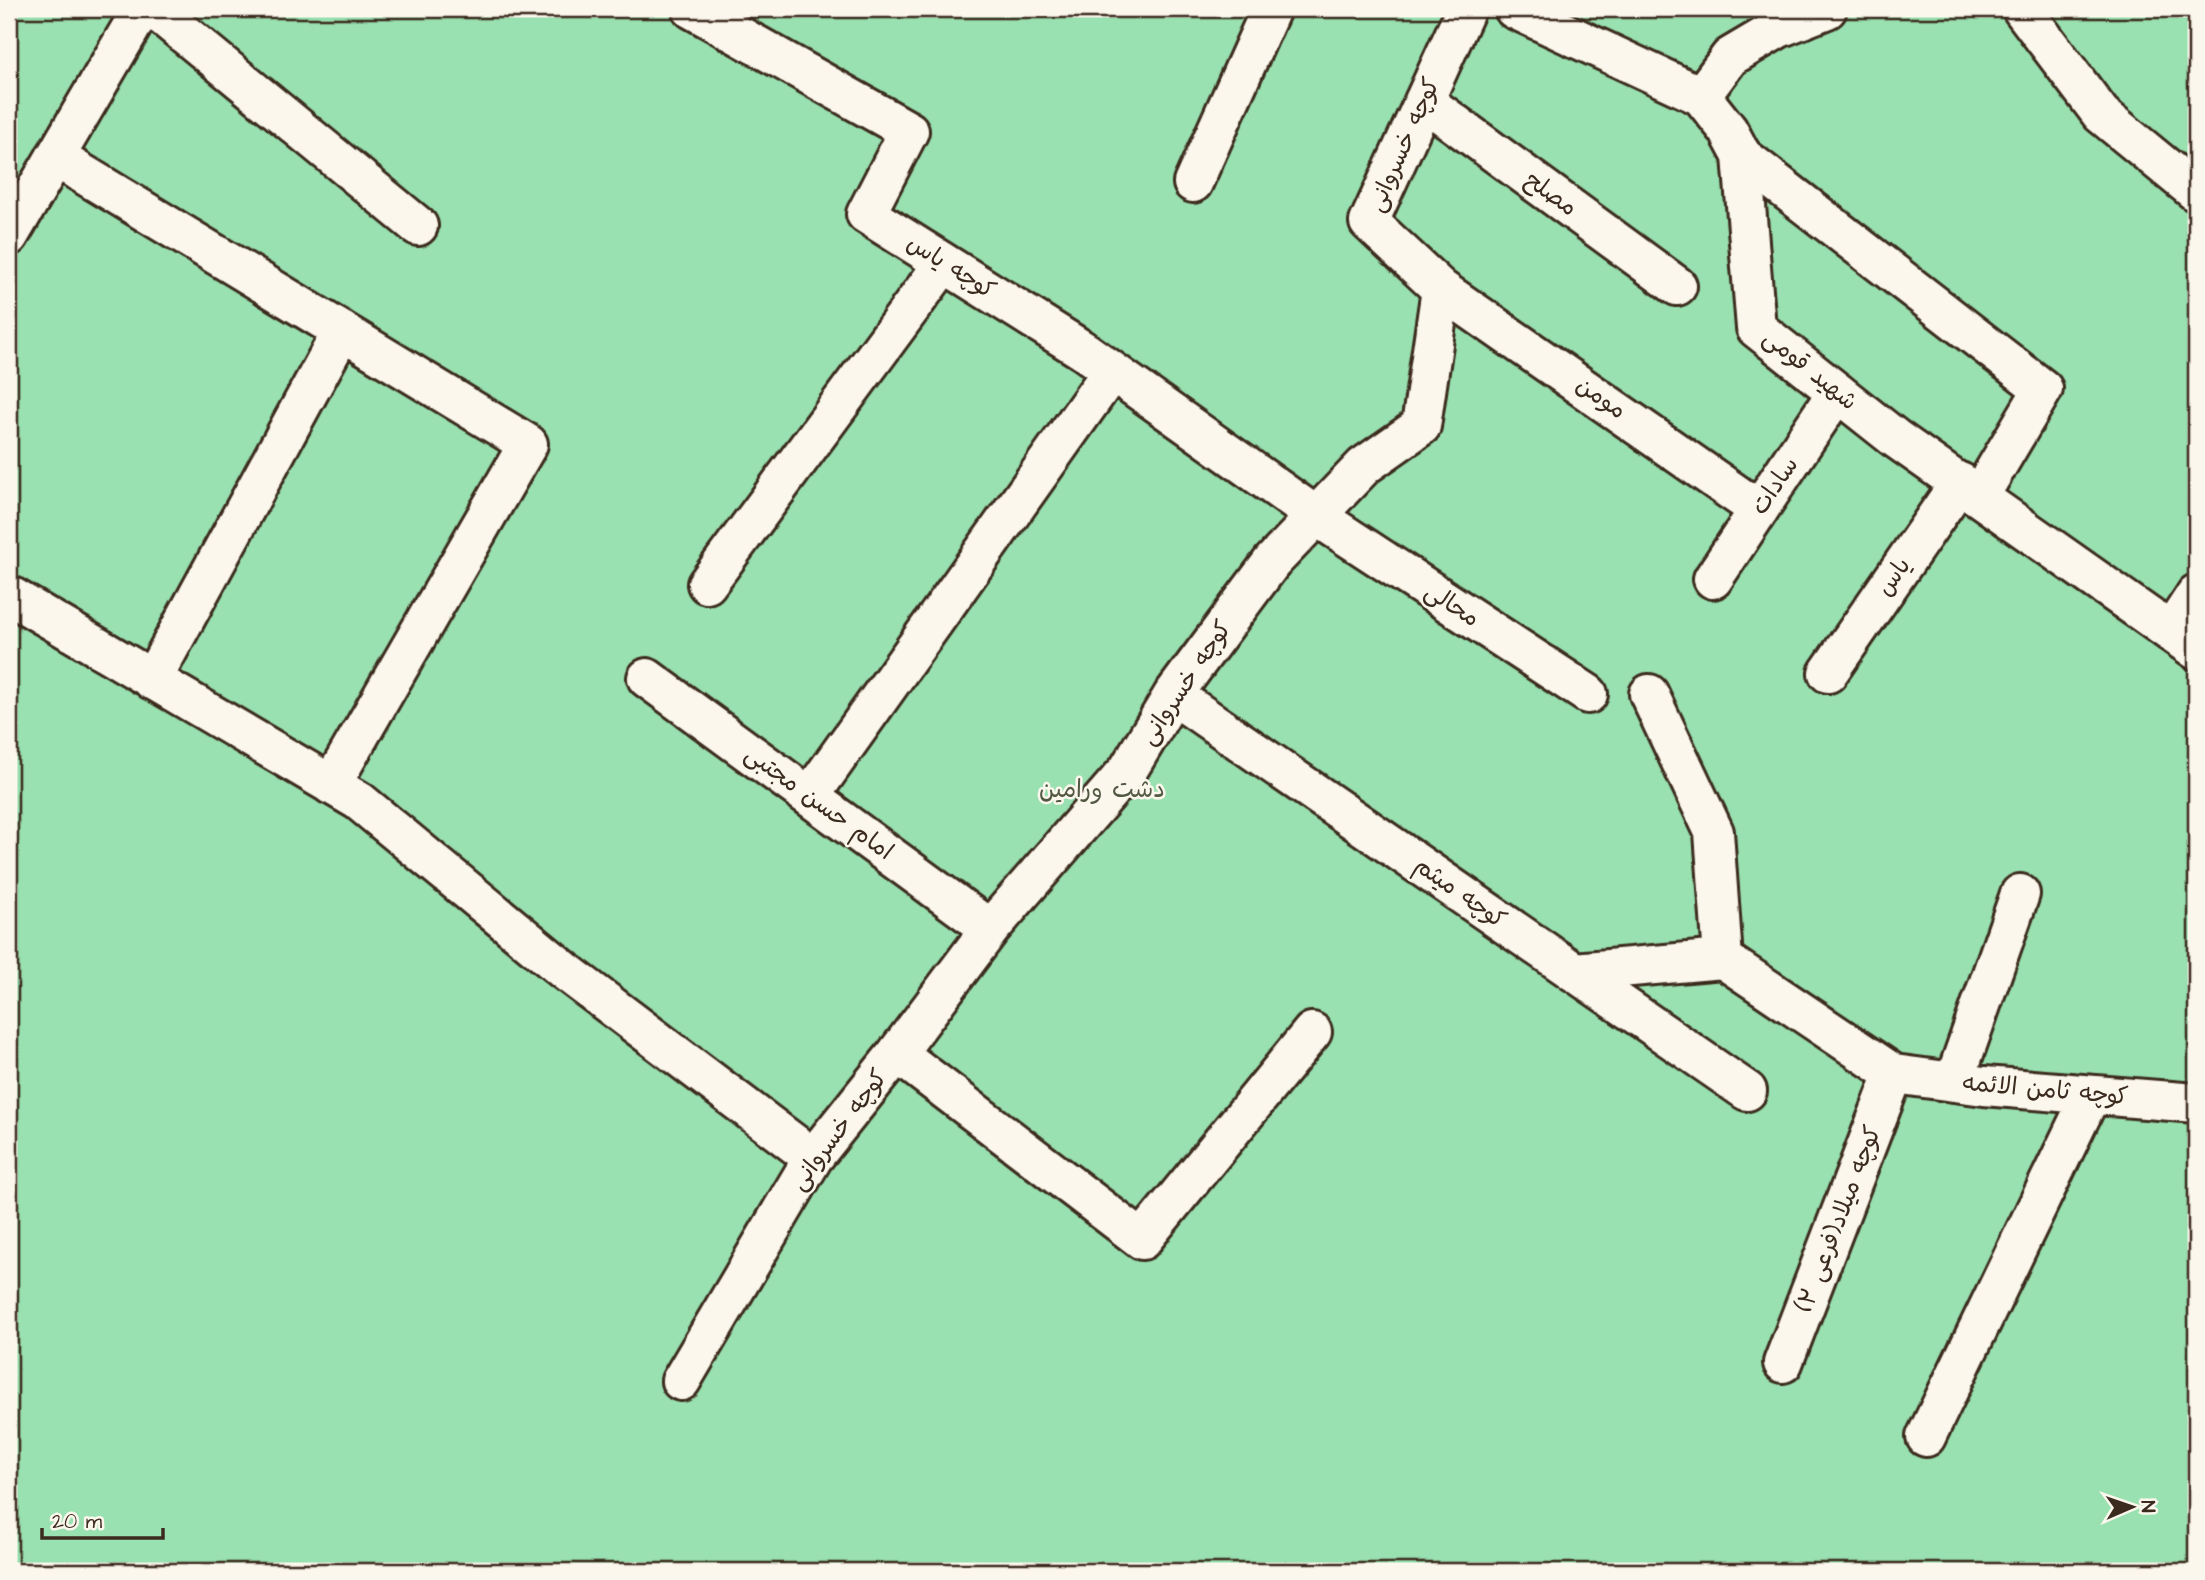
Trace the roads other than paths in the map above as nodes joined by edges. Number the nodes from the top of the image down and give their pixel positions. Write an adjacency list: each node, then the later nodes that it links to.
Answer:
1 (142, 9): 13 (street)
2 (154, 9): 16 (street)
3 (692, 9): 18 (street, کوچه یاس)
4 (1272, 9): 14 (street)
5 (1466, 9): 11 (street, کوچه خسروانی)
6 (1514, 9): 10 (street, شهید قومی)
7 (1827, 9): 9 (street)
8 (2022, 9): 15 (street)
9 (1781, 18): 10 (street)
10 (1701, 96): 12 (street, شهید قومی)
11 (1424, 101): 19 (street, مصلح); 20 (street, کوچه خسروانی)
12 (1742, 156): 23 (street, شهید قومی); 24 (street, یاس)
13 (55, 157): 17 (street); 21 (street)
14 (1193, 183)
15 (2196, 192)
16 (418, 226)
17 (9, 236)
18 (944, 264): 22 (street, کوچه یاس); 28 (street)
19 (1677, 286)
20 (1441, 289): 25 (street, مومن); 26 (street, کوچه خسروانی)
21 (342, 331): 34 (street); 38 (street)
22 (1112, 371): 26 (street, کوچه یاس); 39 (street)
23 (1837, 392): 24 (street, شهید قومی); 25 (street, سادات)
24 (1970, 488): 31 (street, شهید قومی); 32 (street, یاس)
25 (1759, 509): 27 (street, سادات)
26 (1316, 516): 35 (street, محالی); 37 (street, کوچه خسروانی)
27 (1713, 579)
28 (707, 584)
29 (2196, 594): 31 (street)
30 (9, 595): 34 (street)
31 (2183, 641)
32 (1828, 673)
33 (647, 678): 39 (street, امام حسن مجتبی)
34 (152, 680): 38 (street)
35 (1588, 694)
36 (1649, 694): 42 (street)
37 (1173, 695): 41 (street, کوچه خسروانی); 43 (street, کوچه میثم)
38 (331, 785): 51 (street)
39 (810, 796): 41 (street, امام حسن مجتبی)
40 (2020, 894): 47 (street)
41 (990, 929): 45 (street, کوچه خسروانی)
42 (1723, 959): 43 (street); 46 (street)
43 (1574, 972): 48 (street, کوچه میثم)
44 (1311, 1032): 45 (street)
45 (897, 1053): 51 (street, کوچه خسروانی)
46 (1894, 1074): 47 (street, کوچه ثامن الائمه); 52 (street, کوچه میلاد(فرعی ۲))
47 (1954, 1082): 49 (street, کوچه ثامن الائمه)
48 (1747, 1091)
49 (2091, 1095): 50 (street, کوچه ثامن الائمه); 54 (street)
50 (2196, 1103)
51 (813, 1158): 53 (street, کوچه خسروانی)
52 (1783, 1363)
53 (681, 1381)
54 (1926, 1437)

